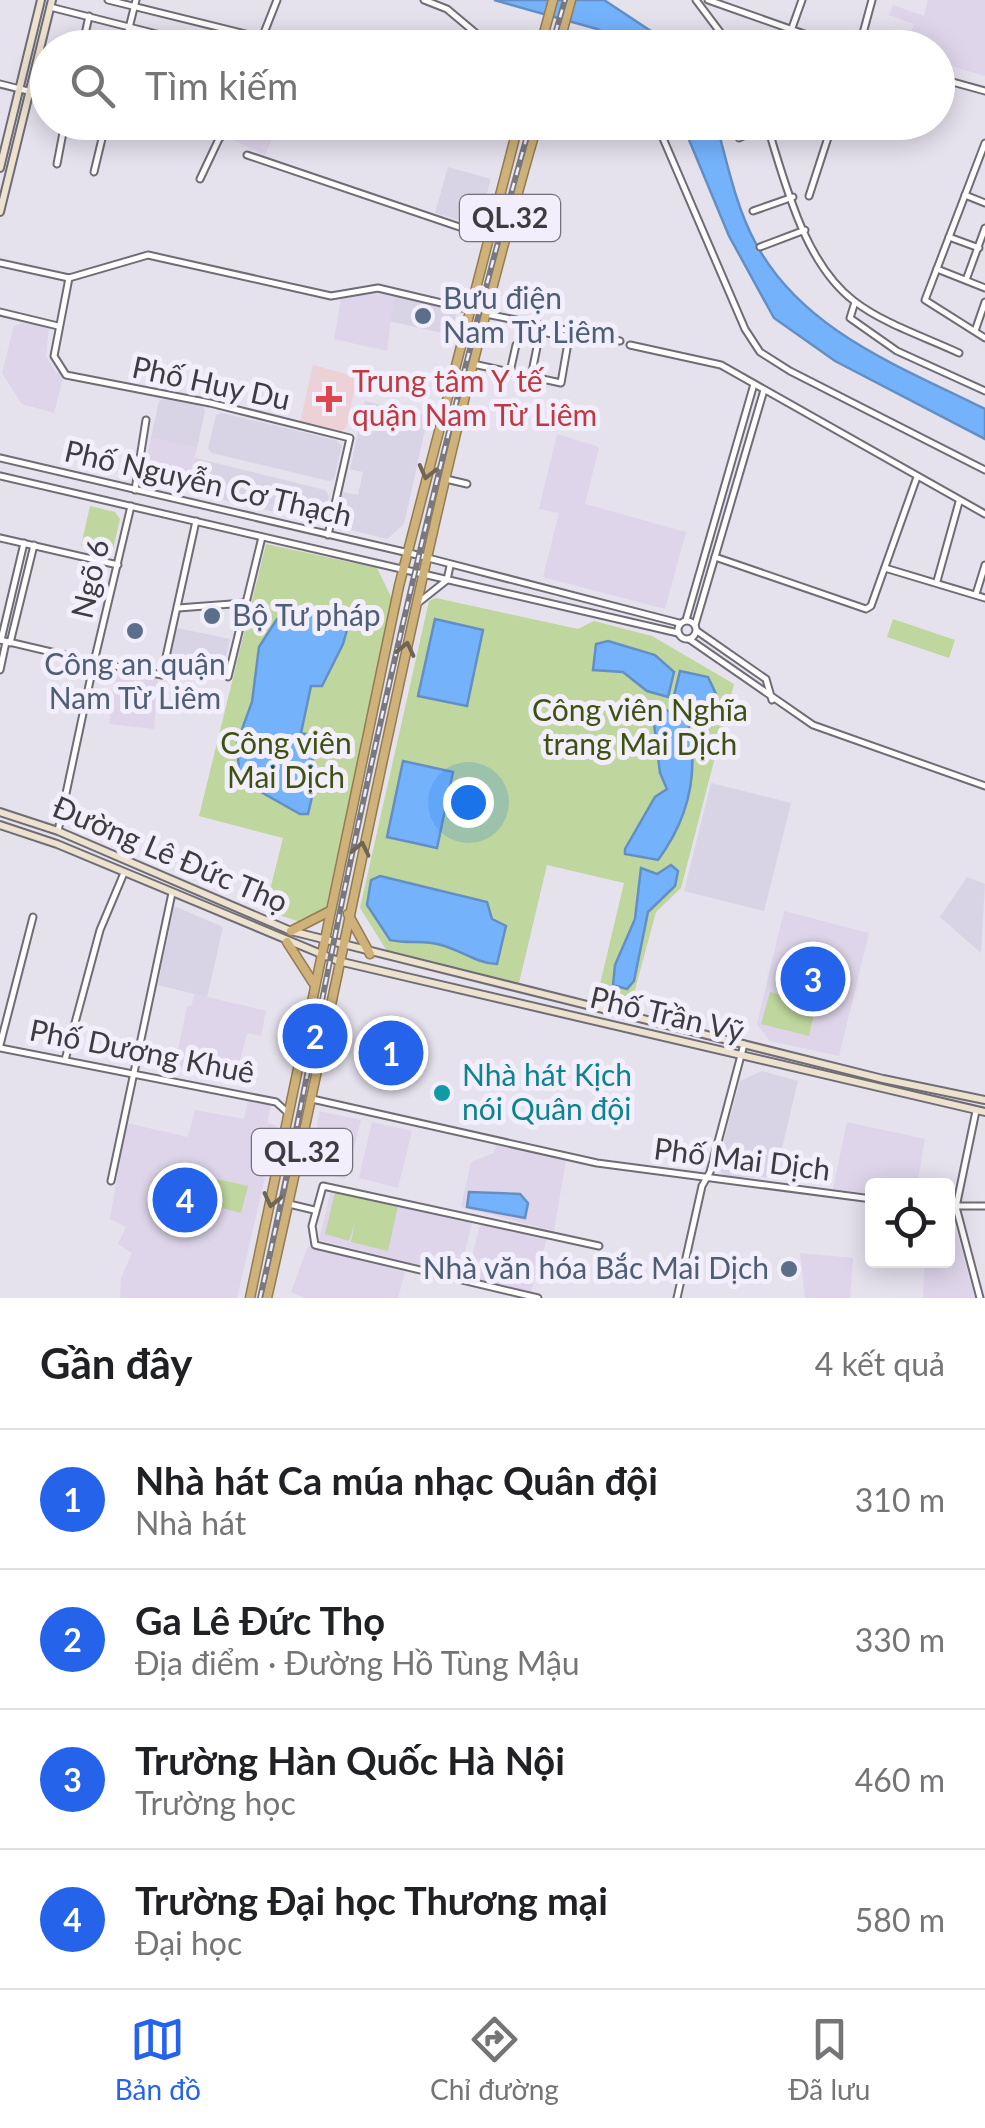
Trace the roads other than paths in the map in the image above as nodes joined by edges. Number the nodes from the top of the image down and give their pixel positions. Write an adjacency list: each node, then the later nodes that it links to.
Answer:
1 (41, 0): 16 (main road)
2 (108, 0): 12 (street)
3 (275, 0): 22 (street)
4 (424, 0): 23 (street)
5 (552, 0): 24 (highway)
6 (572, 0): 25 (highway)
7 (696, 0): 26 (street)
8 (708, 0): 15 (street)
9 (802, 0): 15 (street)
10 (872, 0): 28 (street)
11 (51, 3): 13 (street); 17 (main road)
12 (135, 3): 14 (street); 21 (street)
13 (90, 16): 14 (street); 18 (street)
14 (130, 25): 19 (street); 20 (street)
15 (792, 28): 27 (street)
16 (34, 30)
17 (45, 30)
18 (86, 30)
19 (129, 30)
20 (148, 30)
21 (233, 30)
22 (265, 30)
23 (473, 30)
24 (544, 30)
25 (564, 30)
26 (718, 30)
27 (796, 30)
28 (864, 30)
29 (30, 47): 32 (main road)
30 (955, 83): 33 (street)
31 (0, 84): 32 (street)
32 (20, 89): 34 (street); 47 (main road)
33 (985, 91)
34 (30, 92): 56 (main road)
35 (62, 140): 45 (street)
36 (102, 140): 49 (street)
37 (220, 140): 50 (street)
38 (514, 140): 55 (highway, QL.32)
39 (533, 140): 58 (highway, QL.32)
40 (664, 140): 95 (street)
41 (772, 140): 53 (street)
42 (827, 140): 52 (street)
43 (985, 143): 46 (street)
44 (247, 154): 61 (street)
45 (57, 164)
46 (975, 166): 48 (street); 51 (street)
47 (0, 168)
48 (985, 170)
49 (94, 172)
50 (200, 179)
51 (965, 195): 54 (street); 62 (street)
52 (809, 196)
53 (793, 198): 57 (street); 60 (street)
54 (985, 203)
55 (494, 209): 58 (highway); 61 (highway, QL.32)
56 (0, 212)
57 (753, 212)
58 (512, 213): 74 (highway, QL.32)
59 (985, 228): 64 (street)
60 (805, 230): 63 (street); 70 (street)
61 (486, 236): 72 (highway, QL.32)
62 (949, 237): 64 (street); 66 (street)
63 (760, 247)
64 (979, 248): 68 (street)
65 (0, 263): 67 (street)
66 (937, 269): 68 (street); 76 (street)
67 (69, 278): 72 (street); 75 (street, Phố Huy Du)
68 (966, 280): 69 (street)
69 (985, 288)
70 (855, 302): 83 (street); 90 (street)
71 (985, 302): 76 (street)
72 (467, 310): 74 (highway); 84 (highway, QL.32)
73 (0, 312): 75 (street)
74 (486, 314): 77 (street); 85 (highway, QL.32)
75 (58, 326): 105 (street, Phố Huy Du)
76 (974, 331): 79 (street)
77 (588, 335): 78 (street); 80 (street)
78 (569, 337): 87 (street); 87 (street)
79 (985, 338)
80 (620, 341)
81 (516, 345): 86 (street)
82 (630, 346): 88 (street)
83 (959, 353)
84 (454, 363): 85 (highway); 110 (highway, QL.32, one-way to 110)
85 (473, 366): 86 (street); 98 (highway, QL.32)
86 (510, 372): 87 (street)
87 (531, 377)
88 (754, 384): 89 (street); 92 (street)
89 (764, 390): 93 (street); 97 (street)
90 (985, 391)
91 (146, 420): 100 (street, Ngõ 6)
92 (734, 452): 93 (street); 126 (street)
93 (744, 455): 111 (street)
94 (0, 458): 100 (street, Phố Nguyễn Cơ Thạch)
95 (985, 470)
96 (0, 476): 102 (street, Phố Nguyễn Cơ Thạch)
97 (917, 477): 101 (street); 116 (street)
98 (446, 479): 99 (street); 112 (highway, QL.32)
99 (467, 484)
100 (135, 490): 102 (street, Ngõ 6); 105 (street, Phố Nguyễn Cơ Thạch)
101 (960, 501): 103 (street); 120 (street)
102 (131, 506): 104 (street, Phố Nguyễn Cơ Thạch); 113 (street, Ngõ 6)
103 (985, 514)
104 (196, 521): 106 (street, Phố Nguyễn Cơ Thạch); 125 (street)
105 (328, 535): 110 (street, Phố Nguyễn Cơ Thạch)
106 (262, 537): 117 (street, Phố Nguyễn Cơ Thạch); 123 (street)
107 (0, 538): 108 (street)
108 (24, 543): 109 (street); 130 (street)
109 (34, 546): 113 (street); 130 (street)
110 (407, 553): 112 (street, Phố Nguyễn Cơ Thạch); 117 (highway, QL.32)
111 (715, 557): 116 (street); 127 (street)
112 (428, 558): 115 (street, Phố Nguyễn Cơ Thạch); 118 (highway, QL.32)
113 (118, 565): 131 (street, Ngõ 6)
114 (985, 565): 121 (street)
115 (450, 566): 119 (street); 126 (street, Phố Nguyễn Cơ Thạch)
116 (885, 568): 120 (street)
117 (403, 570): 118 (street, Phố Nguyễn Cơ Thạch); 134 (highway, QL.32)
118 (423, 574): 119 (street, Phố Nguyễn Cơ Thạch); 124 (highway, QL.32)
119 (446, 580): 124 (street); 128 (street, Phố Nguyễn Cơ Thạch)
120 (937, 581): 121 (street)
121 (976, 594): 122 (street)
122 (985, 598)
123 (246, 603): 125 (street); 133 (street)
124 (416, 605): 136 (highway, QL.32, one-way to 124)
125 (178, 608): 131 (street)
126 (682, 622): 127 (street, Phố Nguyễn Cơ Thạch); 128 (street)
127 (696, 628): 129 (street); 135 (street, Phố Nguyễn Cơ Thạch)
128 (678, 634): 129 (street, Phố Nguyễn Cơ Thạch)
129 (689, 639): 135 (street, Phố Nguyễn Cơ Thạch)
130 (4, 641): 131 (street); 132 (street)
131 (94, 662): 142 (street, Ngõ 6)
132 (0, 670)
133 (228, 677)
134 (376, 698): 136 (highway); 137 (highway, QL.32)
135 (772, 700): 139 (street, Phố Nguyễn Cơ Thạch)
136 (394, 701): 138 (highway, QL.32)
137 (370, 720): 138 (highway); 145 (highway, QL.32)
138 (389, 724): 146 (highway, QL.32, one-way to 138)
139 (985, 786)
140 (0, 812): 142 (main road, Đường Lê Đức Thọ)
141 (0, 826): 143 (main road, Đường Lê Đức Thọ)
142 (58, 831): 148 (main road, Đường Lê Đức Thọ)
143 (124, 873): 144 (main road, Đường Lê Đức Thọ); 161 (street)
144 (172, 893): 150 (main road, Đường Lê Đức Thọ); 162 (street)
145 (330, 911): 149 (highway); 151 (highway, QL.32)
146 (348, 914): 153 (highway, QL.32); 154 (highway)
147 (34, 918): 159 (street)
148 (280, 927): 149 (main road, Đường Lê Đức Thọ); 150 (main road)
149 (291, 931): 151 (main road, Đường Lê Đức Thọ)
150 (277, 938): 152 (main road, Đường Lê Đức Thọ)
151 (324, 940): 153 (main road, Đường Lê Đức Thọ); 155 (highway, QL.32)
152 (287, 942): 155 (main road, Đường Lê Đức Thọ); 157 (highway)
153 (341, 945): 154 (main road, Phố Trần Vỹ); 156 (highway, QL.32)
154 (370, 954): 158 (main road, Phố Trần Vỹ)
155 (320, 956): 156 (main road, Đường Lê Đức Thọ); 157 (highway, QL.32)
156 (338, 961): 160 (main road, Phố Trần Vỹ); 165 (highway, QL.32)
157 (314, 986): 163 (highway, QL.32)
158 (744, 1044): 160 (street); 164 (main road, Phố Trần Vỹ)
159 (0, 1047): 161 (street, Phố Dương Khuê)
160 (740, 1055): 167 (main road, Phố Trần Vỹ); 169 (street)
161 (65, 1060): 162 (street, Phố Dương Khuê)
162 (132, 1072): 166 (street, Phố Dương Khuê); 170 (street)
163 (297, 1090): 166 (street, Phố Dương Khuê); 168 (highway, QL.32)
164 (982, 1099): 167 (main road)
165 (312, 1100): 169 (street, Phố Mai Dịch); 172 (highway, QL.32)
166 (274, 1101): 168 (street, Phố Dương Khuê)
167 (981, 1111): 174 (street)
168 (290, 1122): 177 (highway, QL.32, one-way to 177)
169 (705, 1180): 171 (street, Phố Mai Dịch); 182 (street)
170 (111, 1181)
171 (865, 1198)
172 (289, 1204): 175 (street); 178 (highway, QL.32)
173 (985, 1206): 174 (street)
174 (956, 1208): 183 (street)
175 (314, 1210): 176 (street); 181 (street)
176 (600, 1246)
177 (256, 1270): 178 (highway); 179 (highway, QL.32)
178 (273, 1275): 180 (highway, QL.32)
179 (250, 1298)
180 (267, 1298)
181 (538, 1298)
182 (677, 1298)
183 (980, 1298)

